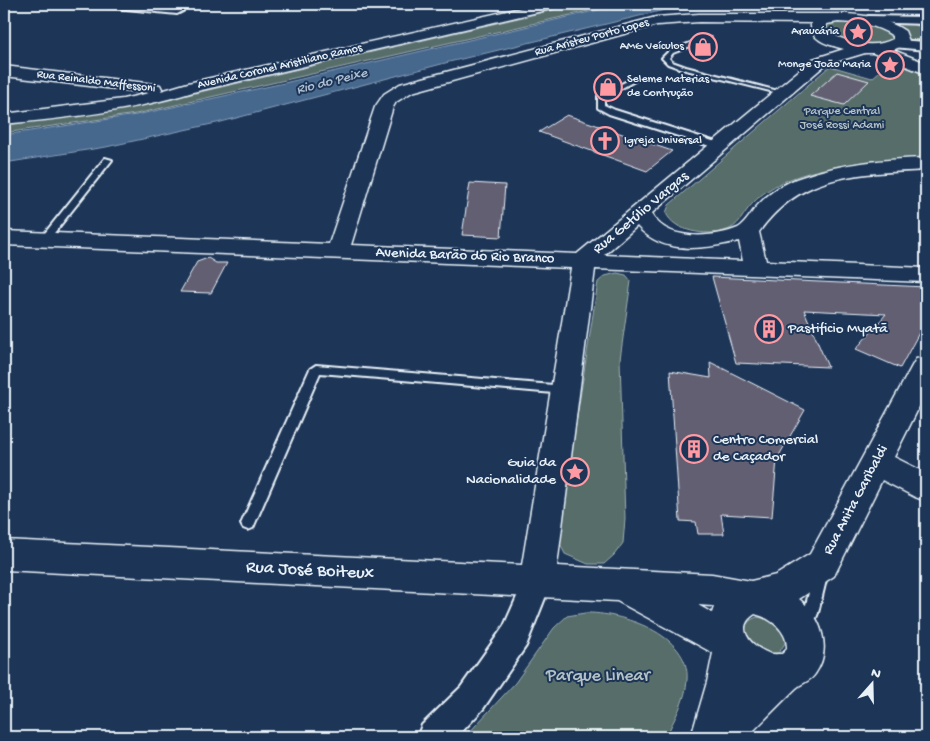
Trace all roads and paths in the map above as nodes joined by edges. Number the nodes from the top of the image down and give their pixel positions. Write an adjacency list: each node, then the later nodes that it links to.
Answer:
1 (106, 4): 4 (street)
2 (555, 4): 20 (main road, Avenida Coronel Aristiliano Ramos)
3 (837, 4): 6 (main road)
4 (177, 11)
5 (762, 17): 7 (main road, Rua Aristeu Porto Lopes); 14 (main road); 33 (main road, Rua Aristeu Porto Lopes)
6 (849, 18): 7 (main road, Rua Aristeu Porto Lopes); 8 (main road, Rua Aristeu Porto Lopes)
7 (829, 19): 13 (main road)
8 (868, 20): 9 (street); 11 (main road, Rua Aristeu Porto Lopes)
9 (926, 21)
10 (708, 38): 21 (lane)
11 (897, 44): 12 (street); 13 (main road); 15 (main road)
12 (926, 46)
13 (868, 48): 14 (main road, Rua Getúlio Vargas); 16 (main road)
14 (819, 62): 21 (main road, Rua Getúlio Vargas)
15 (926, 62)
16 (926, 69)
17 (4, 71): 19 (main road, Rua Reinaldo Maffessoni)
18 (635, 79): 24 (lane)
19 (122, 86): 20 (main road, Rua Reinaldo Maffessoni); 22 (main road)
20 (188, 88): 22 (main road, Avenida Coronel Aristiliano Ramos)
21 (780, 93): 24 (main road, Rua Getúlio Vargas)
22 (123, 104): 23 (main road, Avenida Coronel Aristiliano Ramos)
23 (4, 119)
24 (719, 146): 29 (main road, Rua Getúlio Vargas)
25 (108, 160): 32 (lane)
26 (926, 164): 27 (main road)
27 (824, 177): 28 (main road); 30 (main road)
28 (926, 182)
29 (641, 213): 30 (main road); 34 (main road, Rua Getúlio Vargas)
30 (748, 232): 35 (main road)
31 (4, 238): 32 (main road, Avenida Barão do Rio Branco)
32 (44, 240): 33 (main road, Avenida Barão do Rio Branco)
33 (338, 250): 34 (main road, Avenida Barão do Rio Branco)
34 (584, 260): 35 (main road, Avenida Barão do Rio Branco); 38 (main road, Rua Getúlio Vargas)
35 (756, 268): 36 (main road, Avenida Barão do Rio Branco)
36 (926, 275)
37 (926, 366): 39 (main road, Rua Anita Garibaldi)
38 (565, 390): 41 (lane); 44 (main road, Rua Getúlio Vargas)
39 (877, 463): 40 (main road); 43 (main road, Rua Anita Garibaldi)
40 (926, 488)
41 (248, 524)
42 (4, 555): 44 (main road, Rua José Boiteux)
43 (822, 565): 46 (main road, Rua Anita Garibaldi); 47 (lane)
44 (537, 583): 45 (main road, Rua José Boiteux); 50 (street)
45 (616, 586): 46 (main road, Rua José Boiteux); 48 (main road, Rua José Boiteux)
46 (752, 597): 48 (main road); 49 (main road)
47 (812, 613)
48 (731, 646): 49 (main road); 51 (main road)
49 (782, 673): 52 (main road)
50 (434, 737)
51 (711, 737)
52 (720, 737)

